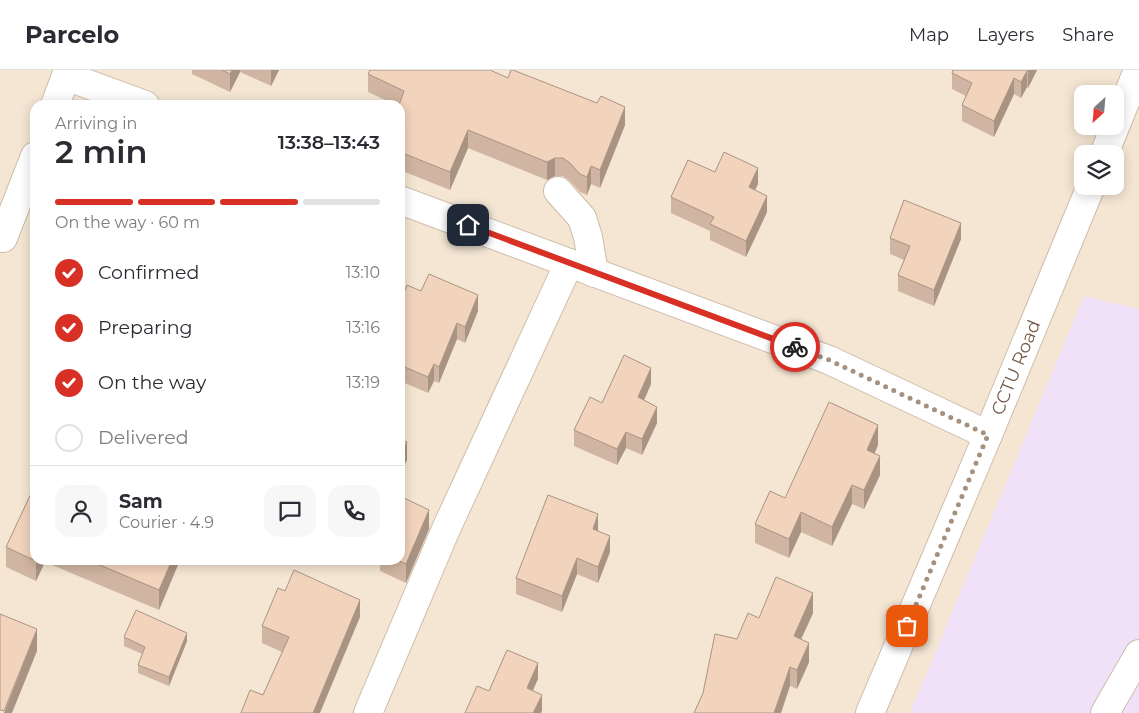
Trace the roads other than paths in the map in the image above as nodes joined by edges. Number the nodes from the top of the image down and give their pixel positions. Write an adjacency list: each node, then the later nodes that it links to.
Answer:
1 (1138, 70): 5 (street)
2 (68, 73): 3 (street); 4 (street)
3 (57, 100)
4 (133, 100)
5 (1108, 145)
6 (30, 169): 10 (street)
7 (558, 191): 12 (street)
8 (1087, 195): 13 (street, CCTU Road)
9 (405, 202): 11 (street)
10 (1, 241)
11 (569, 263): 12 (street); 15 (street)
12 (594, 273): 13 (street)
13 (988, 435): 16 (street, CCTU Road)
14 (1139, 654): 17 (street)
15 (368, 713)
16 (870, 713)
17 (1106, 713)

